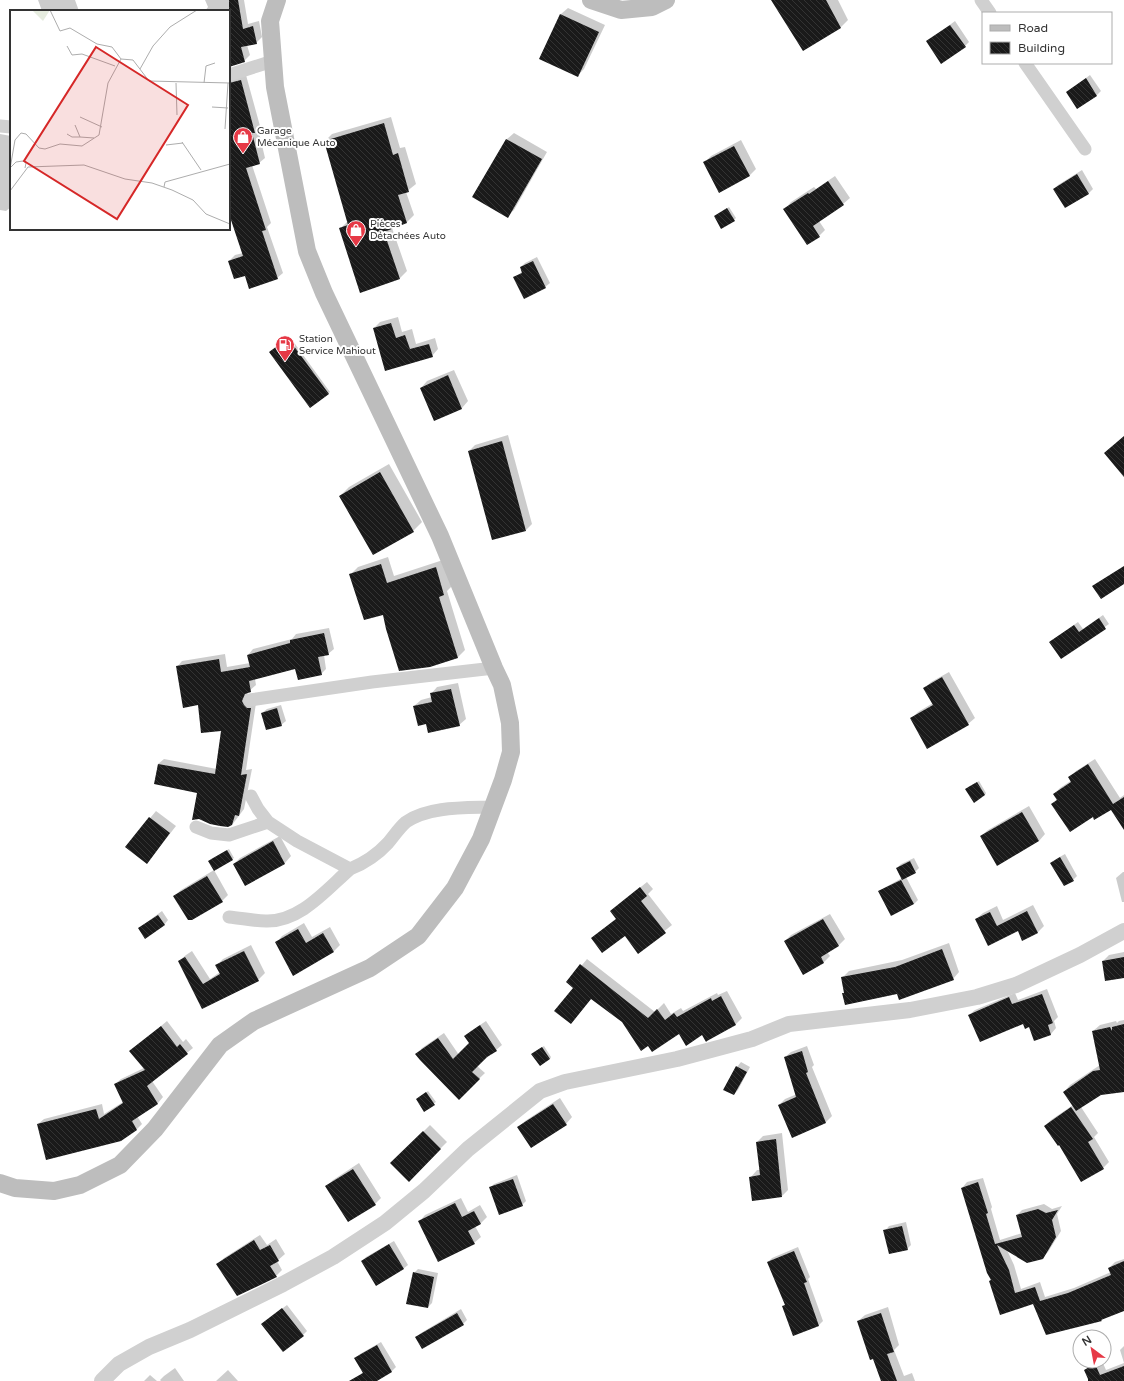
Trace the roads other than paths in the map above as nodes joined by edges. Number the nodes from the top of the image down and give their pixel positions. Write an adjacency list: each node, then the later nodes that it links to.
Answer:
1 (277, 0): 6 (main road)
2 (591, 0): 3 (main road)
3 (666, 0)
4 (981, 0): 5 (street)
5 (989, 12)
6 (273, 61): 8 (street); 12 (main road)
7 (1026, 64): 11 (street)
8 (230, 75)
9 (0, 126): 10 (street)
10 (10, 127)
11 (1085, 149)
12 (494, 668): 13 (street); 15 (main road)
13 (250, 700)
14 (251, 796): 16 (street)
15 (493, 807): 18 (street); 21 (main road)
16 (268, 822): 17 (street); 18 (street)
17 (196, 827)
18 (350, 869): 19 (street)
19 (229, 917)
20 (1124, 931): 22 (street)
21 (0, 1183)
22 (102, 1381)

